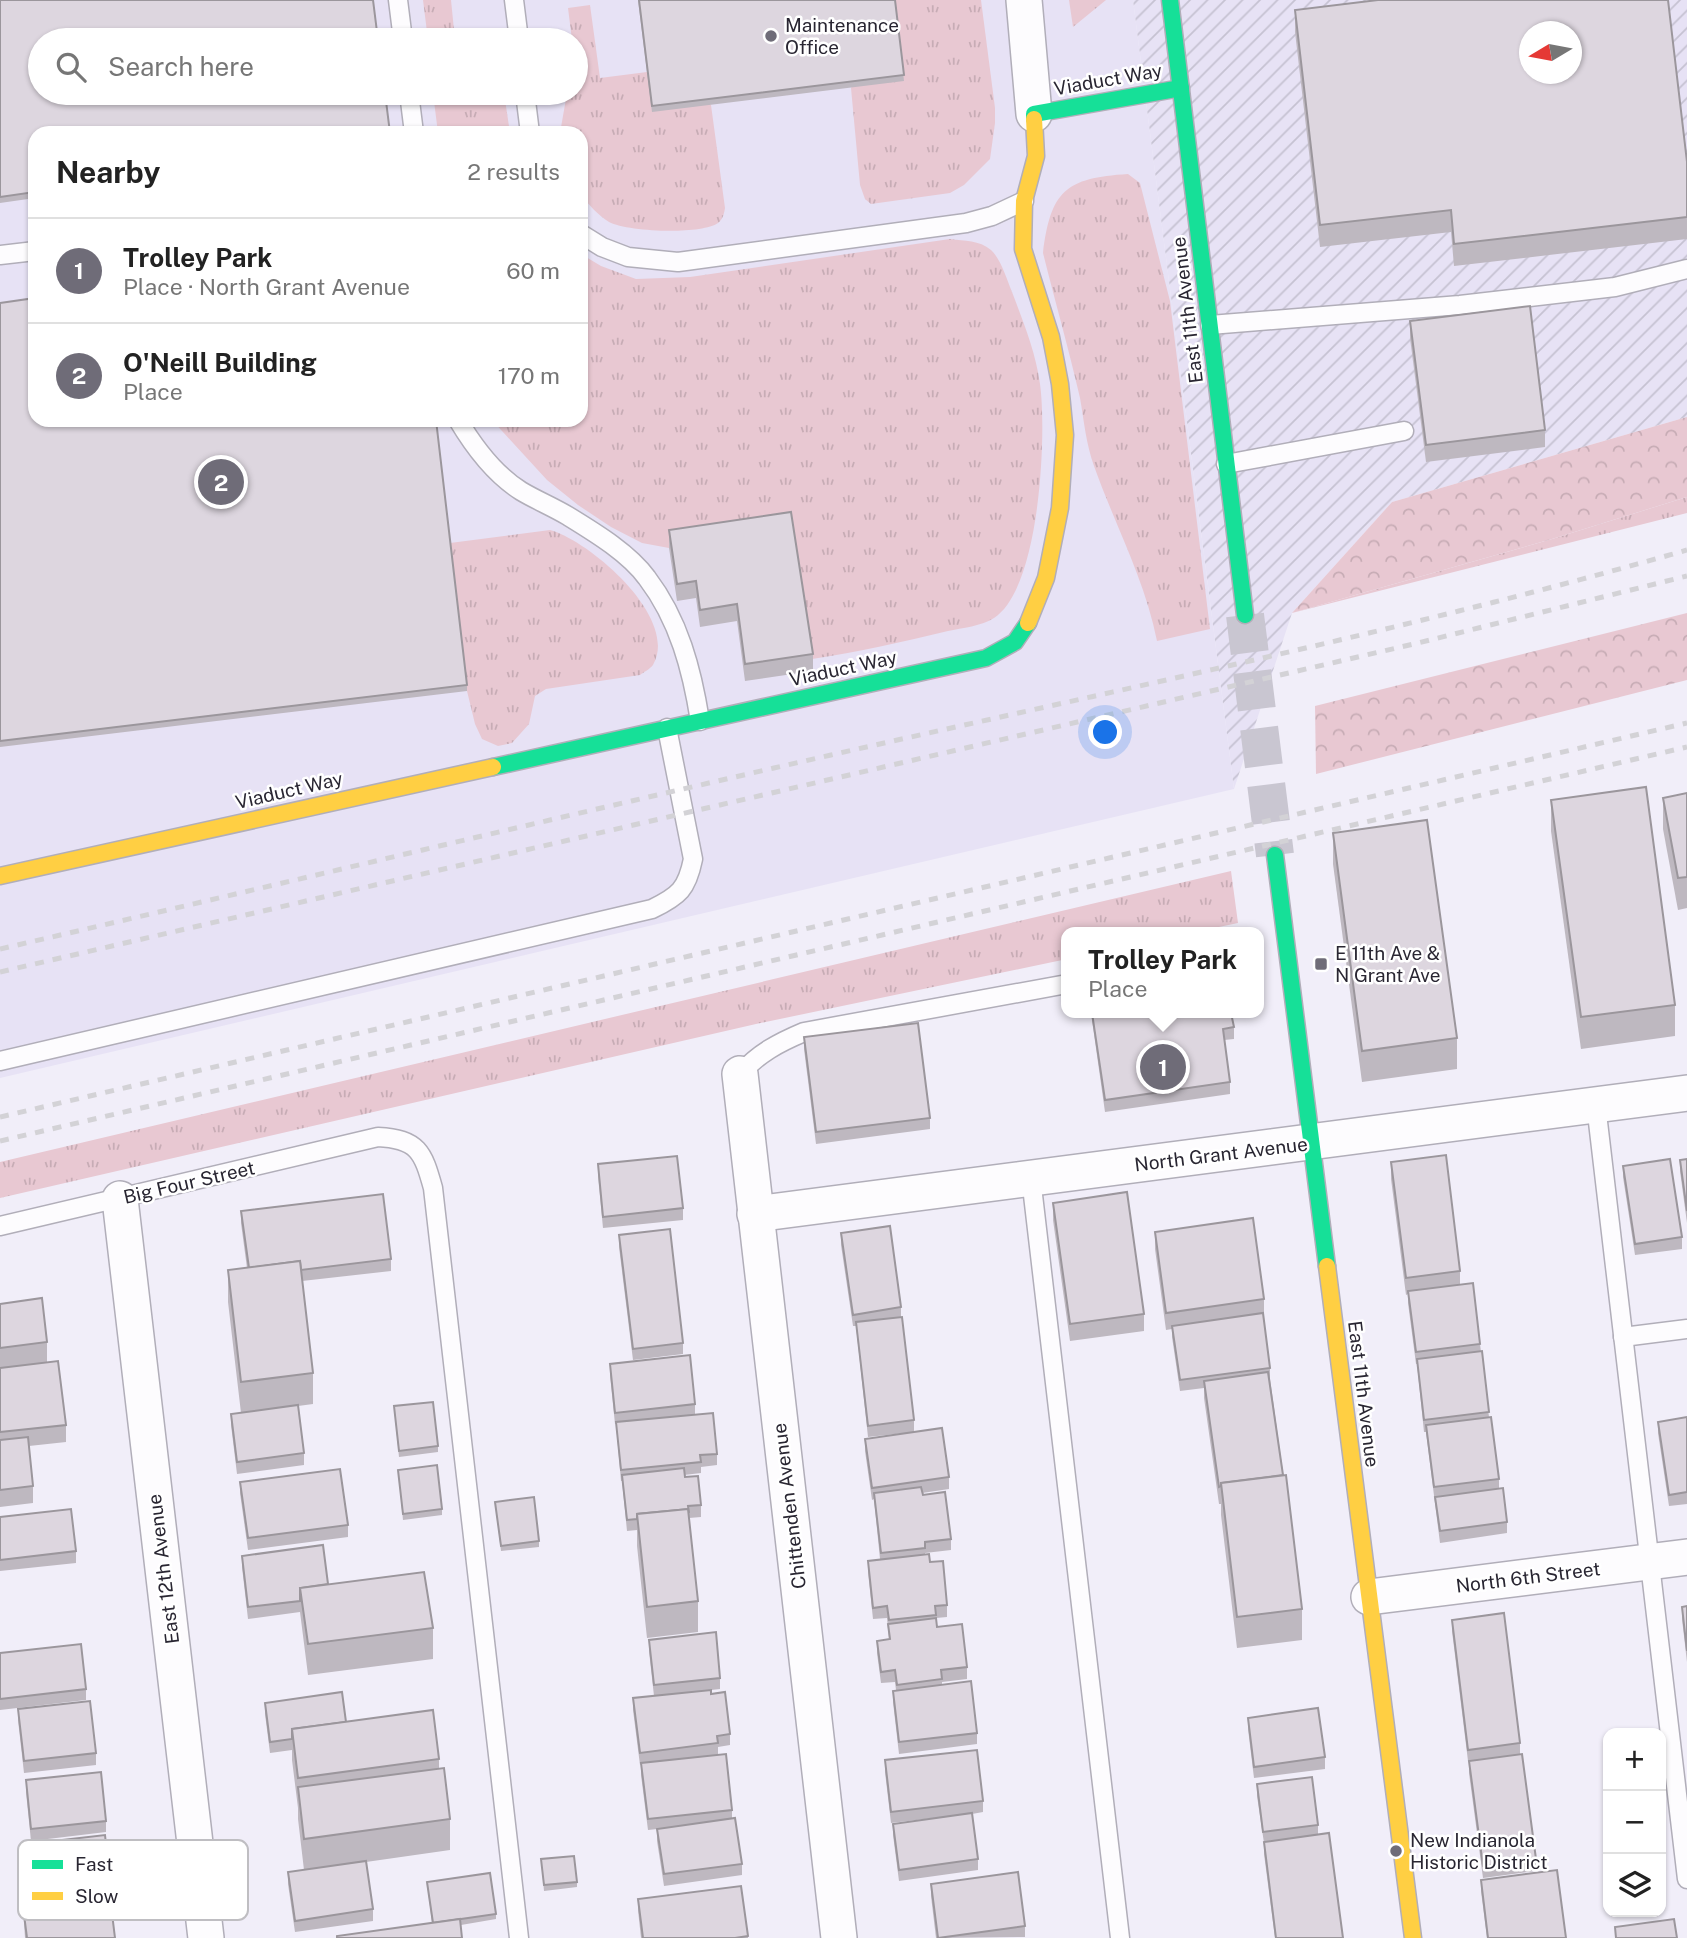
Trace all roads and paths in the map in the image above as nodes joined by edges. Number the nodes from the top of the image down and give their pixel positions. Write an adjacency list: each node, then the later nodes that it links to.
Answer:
1 (398, 0): 5 (lane)
2 (514, 0): 6 (lane)
3 (1024, 0): 10 (street)
4 (1170, 0): 7 (street, East 11th Avenue)
5 (402, 28)
6 (518, 28)
7 (1181, 88): 10 (street, Viaduct Way); 18 (street, East 11th Avenue)
8 (410, 105): 11 (lane)
9 (526, 105): 12 (lane)
10 (1034, 114): 13 (street, Viaduct Way)
11 (413, 126)
12 (529, 126)
13 (1024, 201): 14 (lane); 23 (street, Viaduct Way)
14 (588, 238)
15 (28, 252): 16 (lane)
16 (0, 255)
17 (1687, 269): 18 (lane)
18 (1210, 325): 21 (street, East 11th Avenue)
19 (462, 427): 23 (lane)
20 (1404, 431): 21 (lane)
21 (1226, 464): 22 (street, East 11th Avenue)
22 (1245, 615)
23 (699, 721): 24 (street, Viaduct Way)
24 (667, 727): 26 (street, Viaduct Way); 28 (lane)
25 (1275, 855): 32 (street, East 11th Avenue)
26 (0, 876)
27 (1061, 985): 29 (lane)
28 (0, 1061)
29 (740, 1074): 35 (street, Chittenden Avenue)
30 (1687, 1093): 31 (street, North Grant Avenue)
31 (1595, 1105): 32 (street, North Grant Avenue); 38 (lane)
32 (1310, 1142): 33 (street, North Grant Avenue); 41 (street, East 11th Avenue)
33 (1031, 1178): 35 (street, North Grant Avenue); 49 (lane)
34 (120, 1199): 36 (lane, Big Four Street); 43 (street, East 12th Avenue); 47 (lane, Big Four Street)
35 (755, 1214): 48 (street, Chittenden Avenue)
36 (0, 1226)
37 (1687, 1329): 38 (lane)
38 (1623, 1337): 40 (lane)
39 (1687, 1556): 40 (street, North 6th Street)
40 (1650, 1561): 41 (street, North 6th Street); 42 (lane)
41 (1369, 1597): 50 (street, East 11th Avenue)
42 (1684, 1822): 44 (lane)
43 (194, 1840)
44 (1687, 1880)
45 (203, 1920): 46 (street, East 12th Avenue)
46 (205, 1938)
47 (519, 1938)
48 (839, 1938)
49 (1120, 1938)
50 (1413, 1938)

